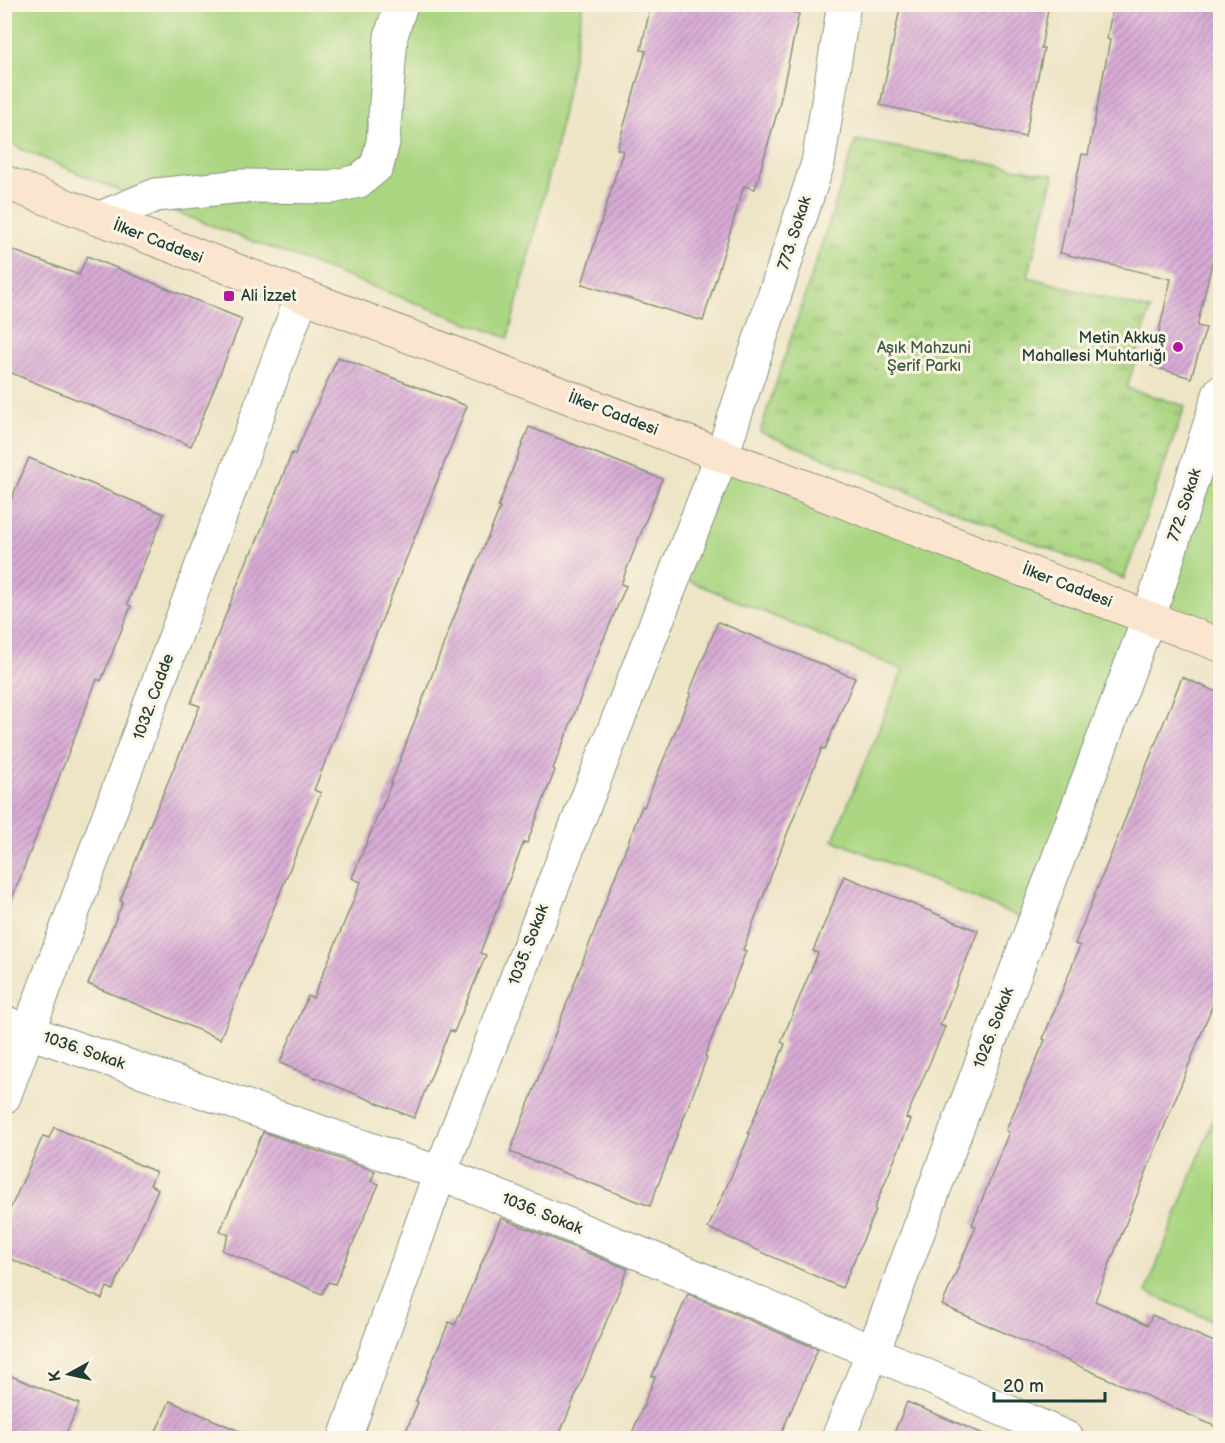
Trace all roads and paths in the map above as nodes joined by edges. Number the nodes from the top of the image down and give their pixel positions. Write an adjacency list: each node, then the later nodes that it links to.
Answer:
1 (401, 4): 4 (street)
2 (844, 4): 7 (street, 773. Sokak)
3 (4, 182): 4 (main road, İlker Caddesi)
4 (98, 219): 5 (main road, İlker Caddesi)
5 (302, 296): 7 (main road, İlker Caddesi); 10 (street, 1032. Cadde)
6 (1221, 392): 8 (street, 772. Sokak)
7 (722, 455): 8 (main road, İlker Caddesi); 12 (street, 1035. Sokak)
8 (1149, 617): 9 (main road, İlker Caddesi); 13 (street, 1026. Sokak)
9 (1221, 645)
10 (17, 1027): 11 (street, 1032. Cadde); 12 (street, 1036. Sokak)
11 (4, 1097)
12 (440, 1173): 13 (street, 1036. Sokak); 14 (street, 1035. Sokak)
13 (873, 1352): 15 (street, 1026. Sokak); 16 (street, 1036. Sokak)
14 (345, 1438)
15 (838, 1438)
16 (1067, 1438)

